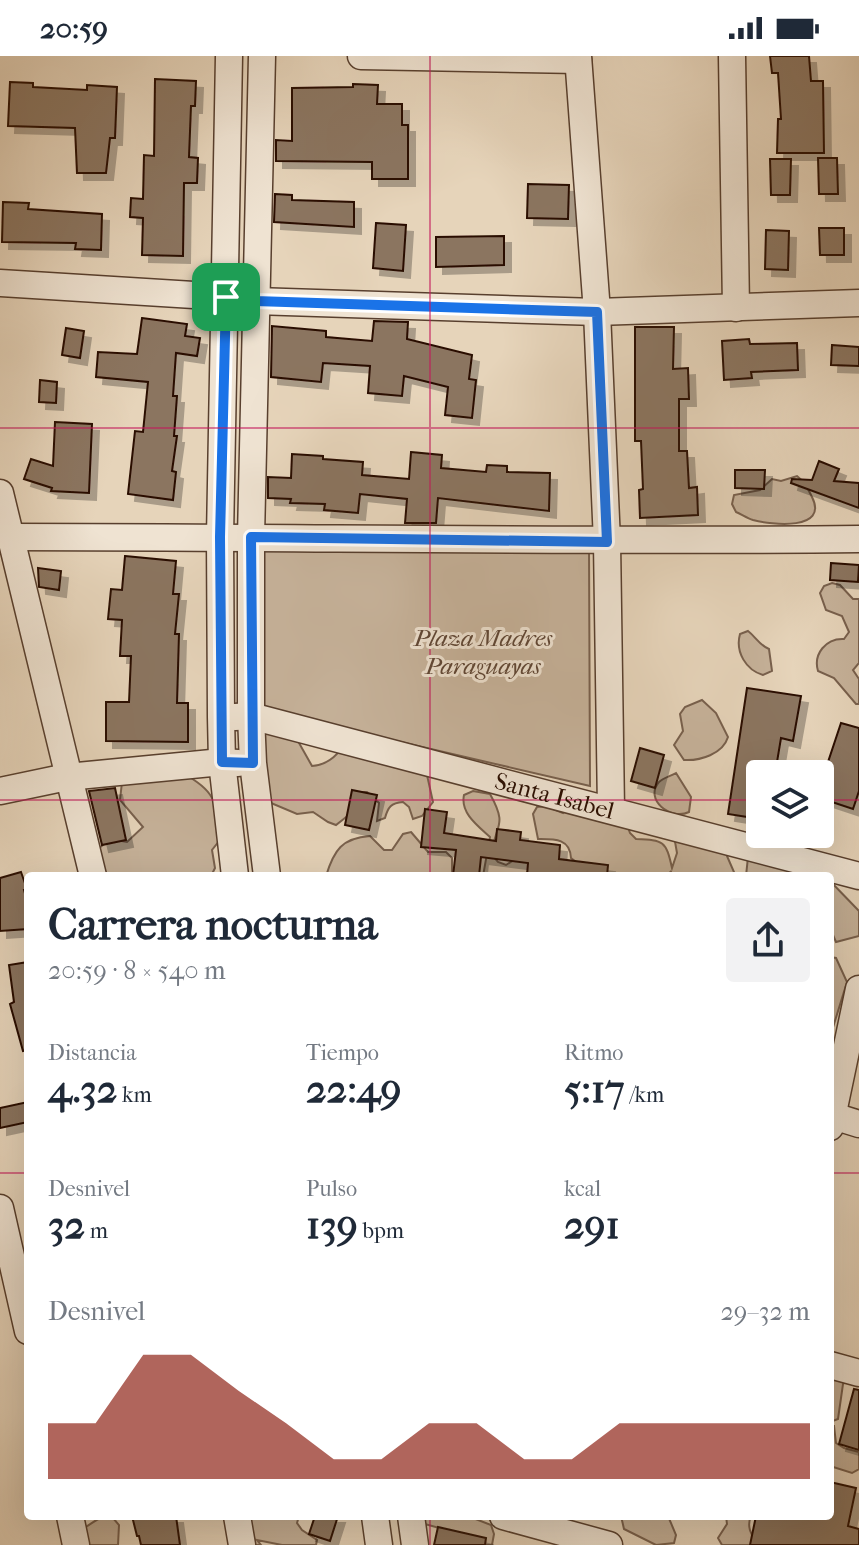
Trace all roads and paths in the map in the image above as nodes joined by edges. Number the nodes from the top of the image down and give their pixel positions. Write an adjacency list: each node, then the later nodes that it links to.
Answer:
1 (229, 56): 7 (street)
2 (262, 56): 8 (street)
3 (361, 56): 5 (street)
4 (732, 56): 10 (street)
5 (578, 58): 11 (street)
6 (0, 283): 7 (street)
7 (226, 297): 8 (street); 14 (street)
8 (255, 301): 11 (street); 15 (street)
9 (859, 303): 10 (street)
10 (736, 308): 11 (street)
11 (597, 312): 17 (street)
12 (0, 493): 13 (street)
13 (11, 537): 14 (street); 22 (street)
14 (220, 537): 15 (street); 19 (street)
15 (251, 537): 17 (street); 18 (street)
16 (859, 539): 17 (street)
17 (607, 542): 24 (street)
18 (251, 716): 19 (street, Santa Isabel); 21 (street); 24 (street, Santa Isabel)
19 (221, 717): 20 (street)
20 (222, 762): 21 (street); 22 (street); 26 (street)
21 (253, 763): 27 (street)
22 (67, 777): 23 (street); 25 (street)
23 (0, 791)
24 (611, 810): 28 (street, Santa Isabel)
25 (92, 872)
26 (235, 872)
27 (267, 872)
28 (859, 876)
29 (859, 989): 30 (street)
30 (834, 1106)
31 (834, 1120): 32 (street)
32 (859, 1124)
33 (8, 1217): 34 (street)
34 (24, 1308)
35 (834, 1366): 36 (street)
36 (859, 1373)
37 (71, 1520): 42 (street)
38 (238, 1520): 43 (street)
39 (376, 1520): 44 (street)
40 (412, 1520): 45 (street)
41 (518, 1520): 46 (street)
42 (76, 1545)
43 (242, 1545)
44 (379, 1545)
45 (415, 1545)
46 (609, 1545)

